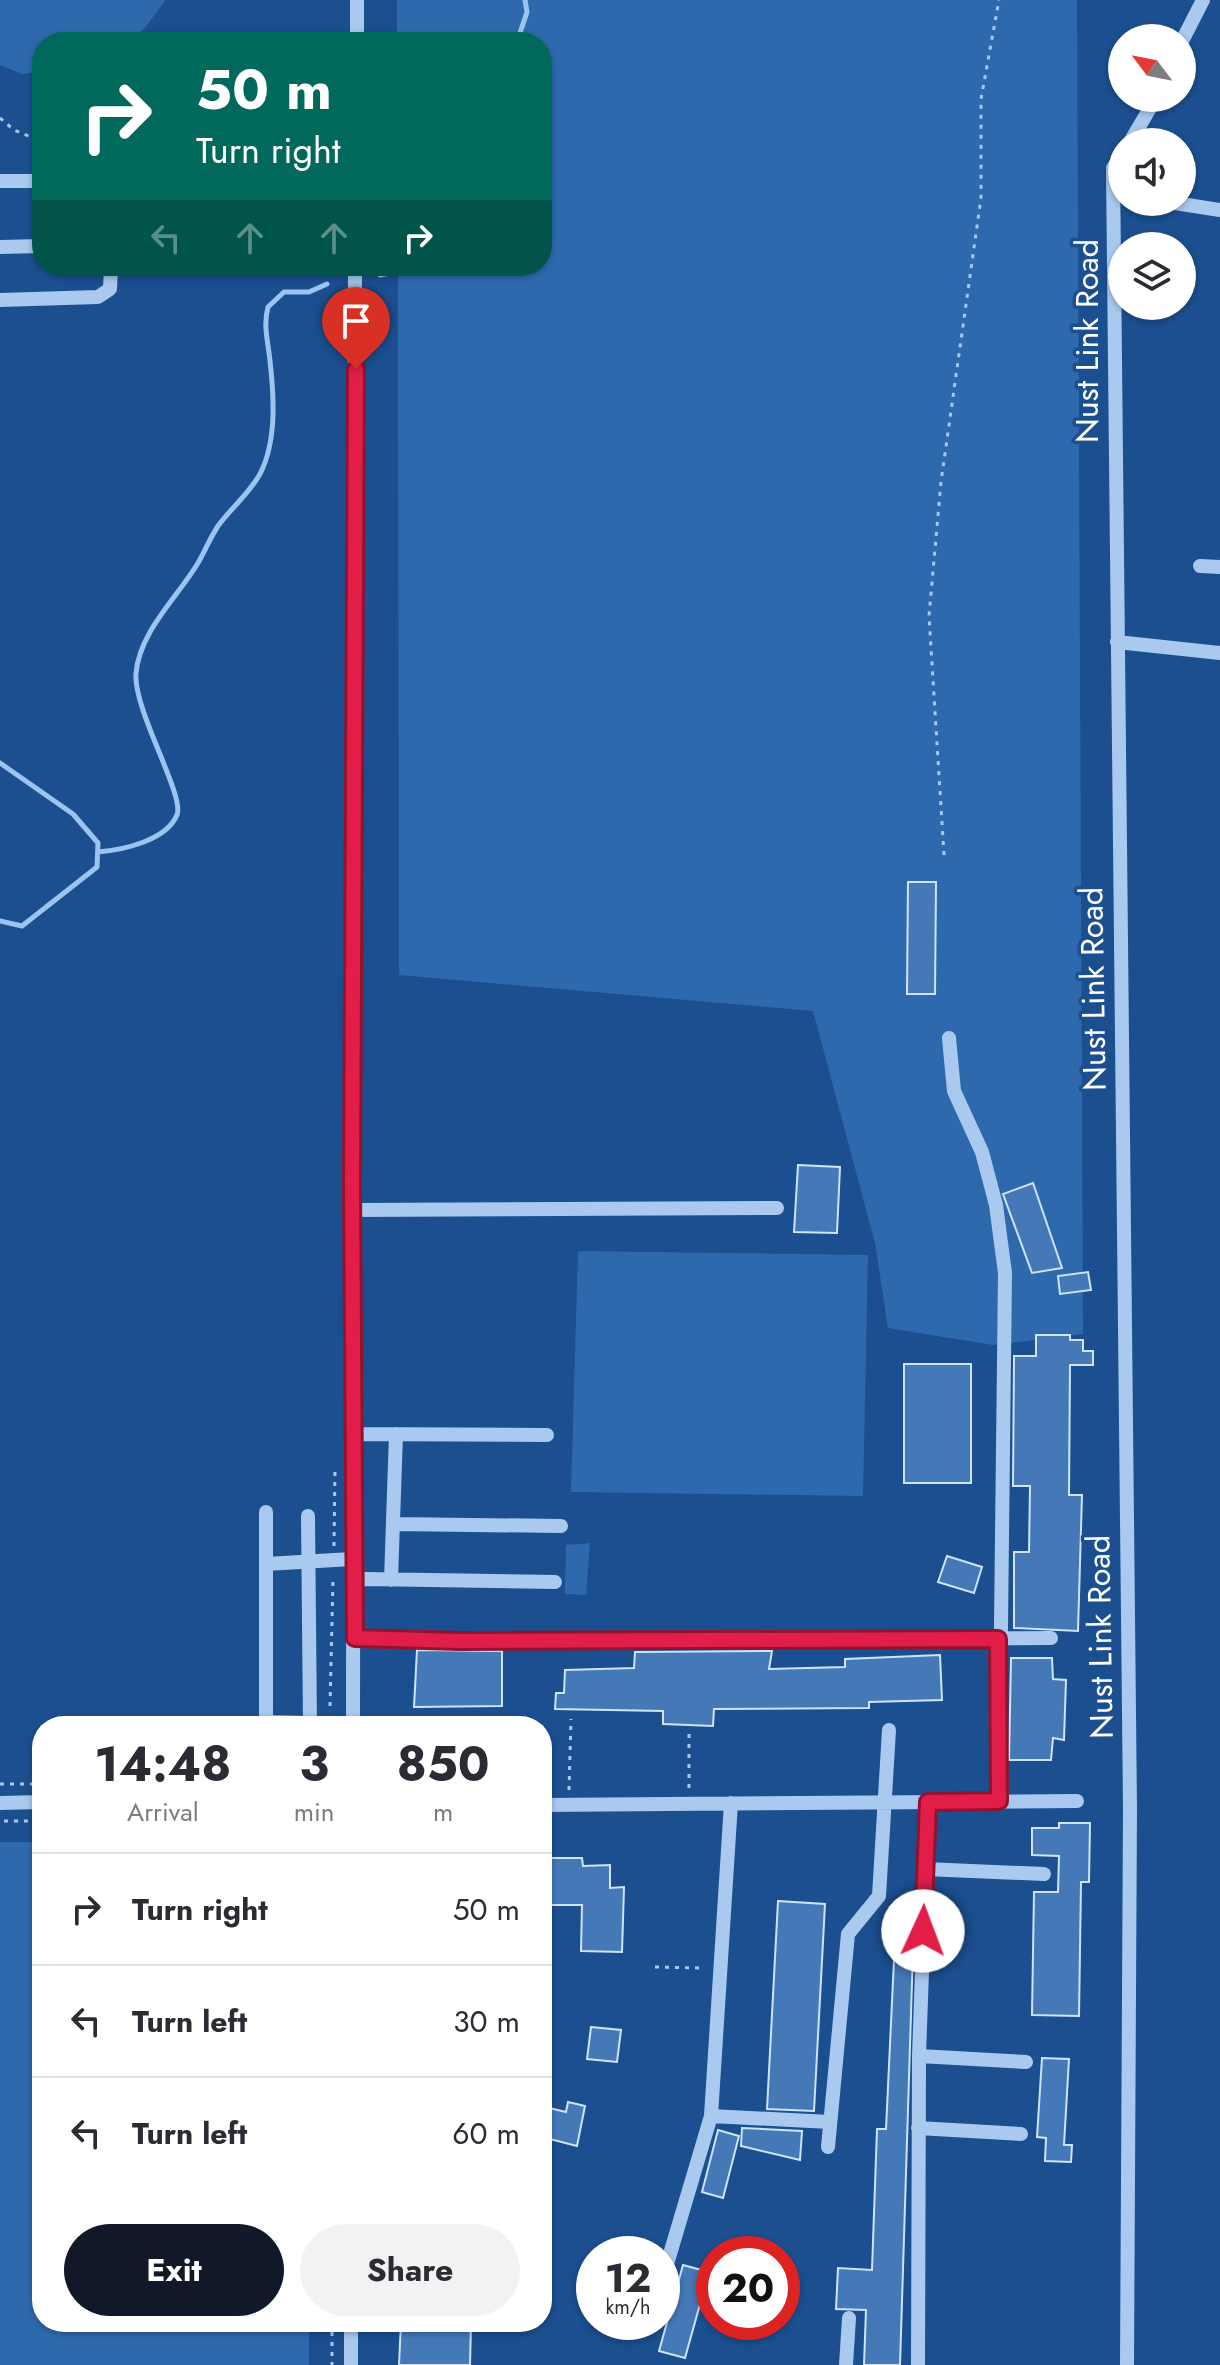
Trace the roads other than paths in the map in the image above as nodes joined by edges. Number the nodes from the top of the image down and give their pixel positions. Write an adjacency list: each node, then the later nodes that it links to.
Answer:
1 (357, 0): 4 (street)
2 (1203, 0): 3 (street)
3 (1191, 24)
4 (357, 32)
5 (0, 181): 6 (street)
6 (32, 181)
7 (1196, 206): 8 (street)
8 (1220, 210)
9 (1113, 216): 17 (street, Nust Link Road)
10 (32, 246): 11 (street)
11 (0, 247)
12 (111, 276): 14 (street)
13 (355, 276): 21 (street)
14 (0, 300)
15 (1200, 566): 16 (street)
16 (1220, 567)
17 (1117, 642): 18 (street); 65 (street, Nust Link Road)
18 (1220, 653)
19 (949, 1038): 37 (street)
20 (777, 1208): 21 (street)
21 (352, 1210): 22 (street)
22 (352, 1434): 23 (street); 29 (street)
23 (396, 1434): 24 (street); 27 (street)
24 (547, 1435)
25 (266, 1512): 31 (street)
26 (308, 1516): 30 (street)
27 (393, 1524): 28 (street); 32 (street)
28 (561, 1526)
29 (352, 1559): 30 (street); 34 (street)
30 (309, 1562): 31 (street); 39 (street)
31 (266, 1564): 38 (street)
32 (391, 1580): 33 (street); 34 (street)
33 (555, 1582)
34 (353, 1583): 35 (street)
35 (355, 1638): 37 (street); 40 (street)
36 (1051, 1638): 37 (street)
37 (998, 1639): 42 (street)
38 (266, 1716)
39 (310, 1716)
40 (353, 1716)
41 (889, 1730): 45 (street)
42 (999, 1801): 43 (street); 46 (street)
43 (1077, 1801)
44 (32, 1802): 47 (street)
45 (887, 1802): 46 (street); 48 (street); 55 (street)
46 (928, 1802): 50 (street)
47 (0, 1803)
48 (731, 1803): 49 (street); 54 (street)
49 (552, 1805)
50 (925, 1869): 51 (street); 52 (street)
51 (1044, 1874)
52 (919, 2056): 53 (street); 56 (street)
53 (1026, 2062)
54 (711, 2116): 55 (street); 59 (street)
55 (830, 2122): 58 (street)
56 (918, 2128): 57 (street); 64 (street)
57 (1021, 2134)
58 (828, 2147)
59 (675, 2236)
60 (849, 2318): 63 (street)
61 (351, 2332): 62 (street)
62 (351, 2365)
63 (846, 2365)
64 (918, 2365)
65 (1127, 2365)

